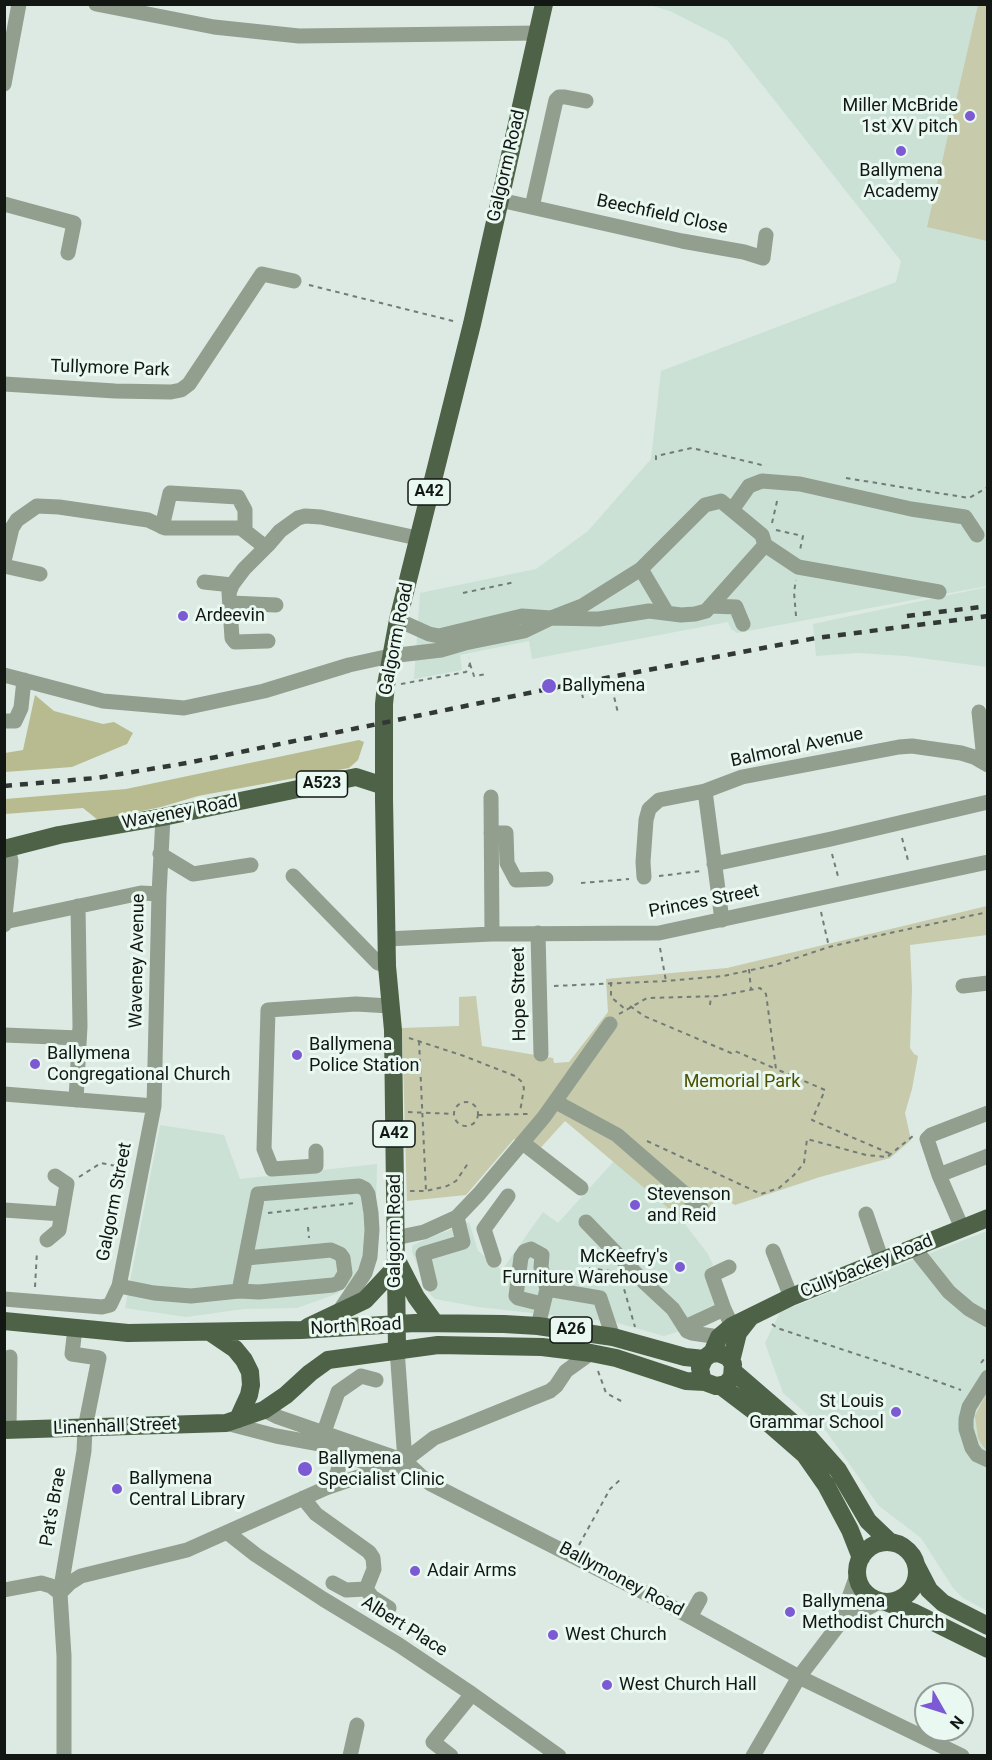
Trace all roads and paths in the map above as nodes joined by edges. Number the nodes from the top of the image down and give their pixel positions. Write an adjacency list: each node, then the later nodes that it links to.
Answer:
1 (19, 4): 5 (street)
2 (96, 4): 4 (street)
3 (544, 4): 4 (main road, Galgorm Road / A42)
4 (538, 33): 7 (main road, Galgorm Road / A42)
5 (4, 84)
6 (586, 101): 9 (street)
7 (500, 200): 9 (street, Beechfield Close); 13 (main road, Galgorm Road / A42)
8 (4, 204): 11 (street)
9 (532, 207): 10 (street, Beechfield Close)
10 (766, 235)
11 (68, 253)
12 (294, 281): 13 (path); 14 (street, Tullymore Park)
13 (472, 324): 19 (main road, Galgorm Road / A42)
14 (4, 384)
15 (732, 510): 18 (street); 21 (street); 24 (street)
16 (162, 527): 17 (street); 17 (street); 22 (street)
17 (245, 530): 20 (street)
18 (977, 535)
19 (417, 538): 20 (street); 36 (main road, Galgorm Road / A42)
20 (268, 545): 28 (street)
21 (765, 545): 29 (street); 33 (street)
22 (4, 561)
23 (4, 566): 25 (street)
24 (641, 569): 34 (street); 35 (street)
25 (40, 574)
26 (204, 582): 28 (street)
27 (515, 582): 30 (path)
28 (232, 585): 31 (street)
29 (939, 592)
30 (463, 593)
31 (231, 603): 32 (street); 38 (street)
32 (276, 605)
33 (711, 606): 34 (street); 37 (street)
34 (667, 613): 35 (street)
35 (550, 618): 36 (street); 39 (street)
36 (398, 620): 40 (main road, Galgorm Road / A42)
37 (743, 624)
38 (268, 641)
39 (465, 643): 40 (street); 41 (path)
40 (390, 656): 44 (street); 46 (main road, Galgorm Road / A42)
41 (470, 664): 42 (path); 46 (path)
42 (487, 674)
43 (4, 675): 44 (street)
44 (24, 680): 51 (street)
45 (610, 680): 50 (path)
46 (386, 685): 52 (main road, Galgorm Road / A42)
47 (580, 686): 48 (path)
48 (583, 698)
49 (979, 712): 53 (street)
50 (618, 714)
51 (4, 721)
52 (384, 756): 54 (main road, Waveney Road / A523); 55 (main road, Galgorm Road / A42)
53 (983, 762): 56 (street, Balmoral Avenue)
54 (356, 777): 55 (main road, Waveney Road / A523); 59 (main road, Waveney Road / A523)
55 (384, 786): 82 (main road, Galgorm Road / A42)
56 (705, 791): 66 (street); 69 (street, Balmoral Avenue)
57 (491, 797): 61 (street)
58 (987, 802): 60 (street)
59 (163, 817): 63 (main road, Waveney Road / A523); 64 (street, Waveney Avenue)
60 (898, 823): 62 (street); 70 (path)
61 (491, 833): 71 (street); 81 (street)
62 (828, 840): 66 (street); 73 (path)
63 (6, 848): 78 (street)
64 (160, 854): 67 (street); 72 (street, Waveney Avenue)
65 (987, 862): 70 (street, Princes Street)
66 (714, 864): 77 (street)
67 (251, 865)
68 (293, 876): 84 (street)
69 (644, 877)
70 (912, 878): 73 (street, Princes Street)
71 (546, 879)
72 (159, 894): 75 (street); 107 (street, Waveney Avenue)
73 (842, 894): 74 (street, Princes Street)
74 (818, 899): 77 (street, Princes Street); 83 (path)
75 (78, 906): 78 (street); 100 (street)
76 (987, 912): 83 (path)
77 (722, 920): 80 (street, Princes Street)
78 (5, 923)
79 (538, 933): 80 (street, Princes Street); 81 (street, Princes Street); 90 (street, Hope Street)
80 (659, 933): 86 (path)
81 (492, 934): 82 (street, Princes Street)
82 (386, 939): 84 (main road, Galgorm Road / A42)
83 (829, 947): 85 (path)
84 (387, 966): 94 (main road, Galgorm Road / A42)
85 (749, 969): 86 (path); 91 (path)
86 (666, 981): 87 (path)
87 (611, 982): 90 (path); 96 (path)
88 (987, 983): 89 (street)
89 (963, 986)
90 (539, 987): 102 (street, Hope Street)
91 (752, 990): 92 (path); 103 (path)
92 (711, 996): 93 (path); 95 (path)
93 (710, 1005)
94 (390, 1006): 118 (street); 144 (main road, Galgorm Road / A42)
95 (630, 1006): 96 (path); 103 (path)
96 (625, 1009): 97 (path)
97 (610, 1024): 106 (street)
98 (4, 1035): 100 (street)
99 (405, 1037): 101 (path)
100 (78, 1038): 105 (street)
101 (419, 1041): 109 (path); 110 (path)
102 (541, 1054)
103 (776, 1070): 119 (path)
104 (4, 1094): 105 (street)
105 (76, 1100): 107 (street)
106 (556, 1102): 114 (street); 115 (street)
107 (154, 1106): 122 (street, Galgorm Street)
108 (406, 1112): 110 (path)
109 (520, 1112): 113 (path); 114 (path)
110 (423, 1113): 112 (path); 127 (path)
111 (987, 1113): 116 (street)
112 (454, 1114): 113 (path); 113 (path)
113 (478, 1115)
114 (544, 1117): 117 (street)
115 (617, 1136): 119 (path); 131 (street)
116 (927, 1139): 119 (path); 123 (street)
117 (523, 1143): 125 (street); 128 (street)
118 (316, 1151)
119 (891, 1154)
120 (987, 1156): 123 (street)
121 (469, 1162): 127 (path)
122 (141, 1171): 124 (path); 151 (street, Galgorm Street)
123 (939, 1175): 140 (street)
124 (61, 1180): 134 (street)
125 (581, 1188)
126 (407, 1191): 127 (path)
127 (426, 1191)
128 (479, 1194): 132 (street); 137 (street)
129 (508, 1196): 132 (street)
130 (369, 1202): 135 (path); 135 (street); 159 (street)
131 (701, 1208)
132 (499, 1209): 146 (street)
133 (4, 1210): 134 (street)
134 (62, 1214): 141 (street)
135 (254, 1214): 145 (street)
136 (866, 1214): 147 (street)
137 (457, 1217): 144 (street); 150 (street)
138 (987, 1218): 140 (main road, Cullybackey Road)
139 (586, 1222): 165 (street)
140 (962, 1228): 142 (main road, Cullybackey Road)
141 (42, 1244): 156 (path)
142 (914, 1248): 147 (main road, Cullybackey Road); 160 (street)
143 (773, 1251): 154 (street)
144 (395, 1254): 159 (main road); 162 (main road); 163 (main road, Galgorm Road / A42)
145 (246, 1258): 153 (street); 153 (street)
146 (494, 1260)
147 (882, 1261): 154 (main road, Cullybackey Road)
148 (729, 1267): 158 (street)
149 (589, 1268): 171 (path)
150 (430, 1284)
151 (119, 1286): 153 (street); 156 (street, Galgorm Street)
152 (547, 1289): 157 (street); 157 (street); 170 (street)
153 (239, 1291)
154 (791, 1297): 169 (main road, Cullybackey Road)
155 (4, 1299): 156 (street)
156 (34, 1301)
157 (542, 1304): 164 (street)
158 (724, 1309): 165 (street); 169 (street)
159 (338, 1313): 167 (main road)
160 (987, 1320)
161 (4, 1321): 166 (main road, North Road / A26)
162 (435, 1323): 163 (main road, North Road / A26); 164 (main road, North Road / A26)
163 (395, 1325): 167 (main road, North Road / A26); 172 (main road, A42)
164 (538, 1326): 170 (main road, North Road / A26)
165 (685, 1327): 169 (street)
166 (75, 1328): 168 (main road, North Road / A26); 183 (street)
167 (301, 1330): 168 (main road, North Road / A26)
168 (210, 1332): 181 (main road)
169 (729, 1335): 171 (main road, North Road / A26); 175 (main road, A26); 175 (main road); 175 (main road); 178 (path)
170 (613, 1337): 171 (main road, North Road / A26)
171 (640, 1344)
172 (397, 1349): 173 (main road, A26); 180 (main road, A26); 182 (street)
173 (591, 1353): 175 (main road, A26); 179 (path); 189 (street)
174 (10, 1357): 184 (street)
175 (723, 1375): 194 (main road, A26); 197 (main road, A26)
176 (987, 1377): 178 (street)
177 (376, 1380): 185 (street)
178 (974, 1398): 188 (street)
179 (623, 1402)
180 (264, 1410): 181 (main road, A26); 185 (street)
181 (232, 1421): 183 (main road, Linenhall Street / A26); 187 (street)
182 (402, 1423): 186 (street); 189 (street)
183 (85, 1428): 184 (main road, Linenhall Street / A26); 200 (street, Pat's Brae)
184 (7, 1430)
185 (324, 1432): 186 (street)
186 (374, 1449): 189 (street)
187 (339, 1452): 189 (street); 191 (street)
188 (987, 1460)
189 (405, 1461): 191 (street); 195 (street, Ballymoney Road)
190 (621, 1479): 195 (path)
191 (326, 1488): 192 (street)
192 (303, 1498): 193 (street); 198 (street)
193 (228, 1533): 200 (street); 201 (street, Albert Place)
194 (890, 1542): 196 (main road, A26); 197 (main road)
195 (574, 1555): 205 (street, Ballymoney Road)
196 (916, 1565): 203 (main road); 207 (main road, A26)
197 (859, 1567): 203 (main road, A26); 206 (street)
198 (366, 1589): 201 (street); 204 (street)
199 (4, 1590): 200 (street)
200 (60, 1593): 212 (street, Pat's Brae)
201 (323, 1599): 210 (street, Albert Place)
202 (700, 1599): 205 (street)
203 (884, 1602): 206 (street); 208 (main road, A26)
204 (389, 1608)
205 (690, 1617): 209 (street, Ballymoney Road)
206 (840, 1623): 209 (street)
207 (987, 1626)
208 (987, 1649)
209 (799, 1677): 216 (street); 217 (street, Ballymoney Road)
210 (472, 1694): 214 (street); 215 (street, Albert Place)
211 (357, 1725): 213 (street)
212 (64, 1755)
213 (350, 1755)
214 (452, 1755)
215 (559, 1755)
216 (753, 1755)
217 (962, 1755)

